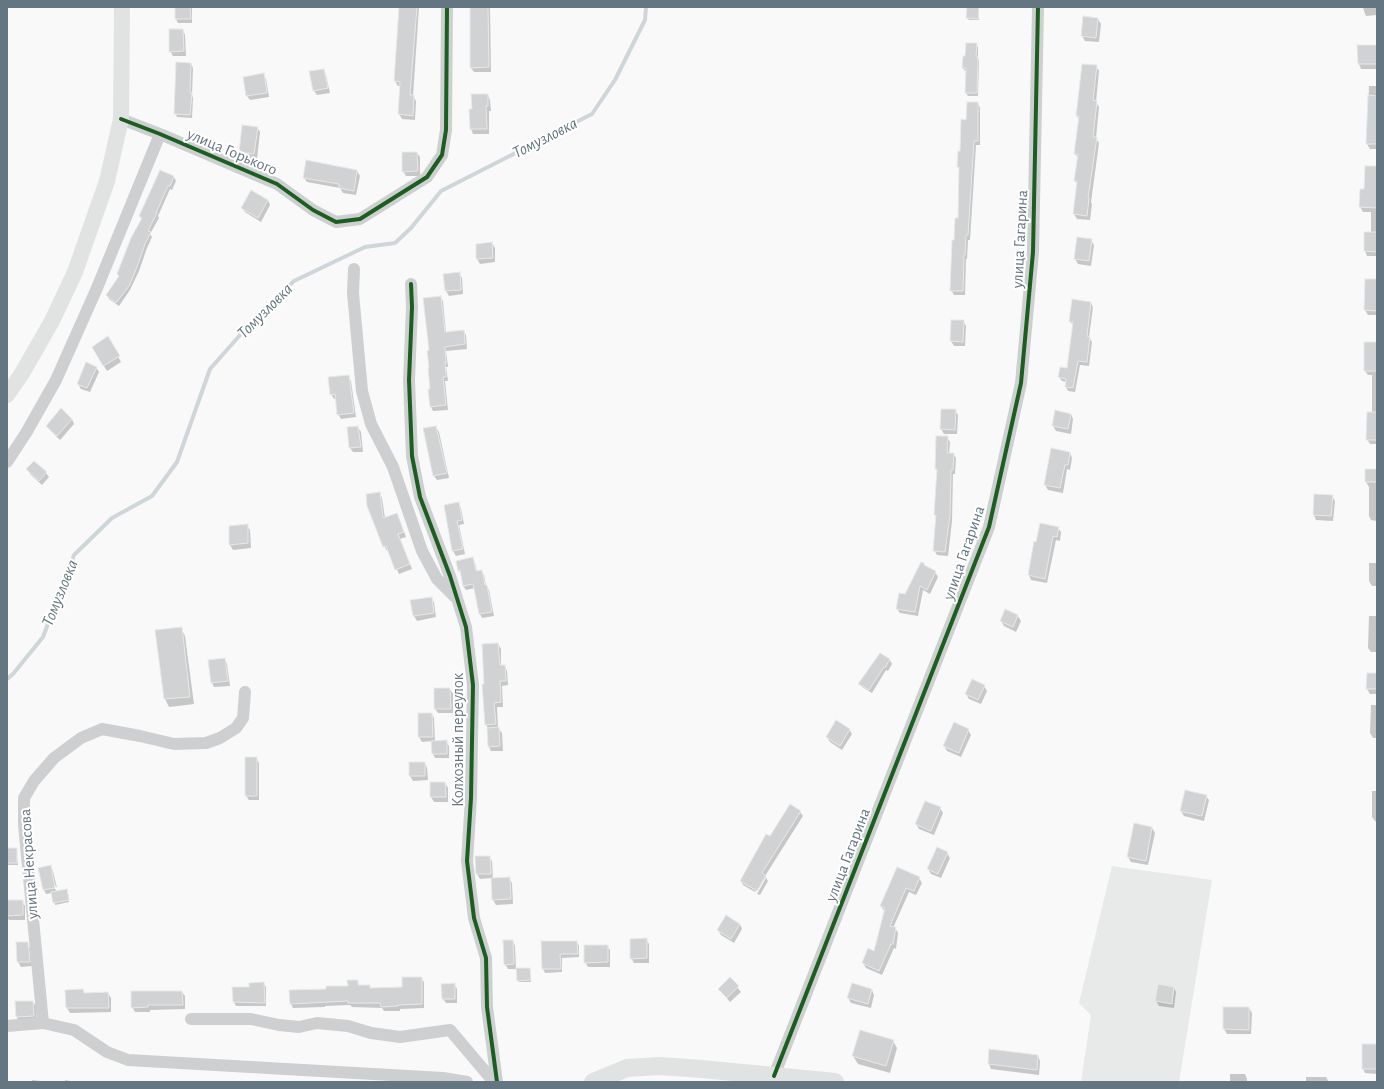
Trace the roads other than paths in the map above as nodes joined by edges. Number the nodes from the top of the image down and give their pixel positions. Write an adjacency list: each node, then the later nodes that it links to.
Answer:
1 (122, 7): 4 (main road)
2 (447, 7): 5 (street, улица Горького)
3 (1038, 7): 15 (street, улица Гагарина)
4 (121, 119): 5 (street, улица Горького); 8 (main road)
5 (160, 134): 9 (street)
6 (354, 269): 10 (street, Колхозный переулок)
7 (411, 284): 10 (street, Колхозный переулок)
8 (7, 395)
9 (7, 462)
10 (457, 599): 18 (street, Колхозный переулок)
11 (245, 692): 13 (street, улица Некрасова)
12 (191, 1019): 17 (street)
13 (43, 1023): 14 (street); 16 (street)
14 (7, 1026)
15 (774, 1076): 19 (main road); 20 (main road)
16 (467, 1082)
17 (494, 1082)
18 (497, 1082)
19 (593, 1082)
20 (835, 1082)

